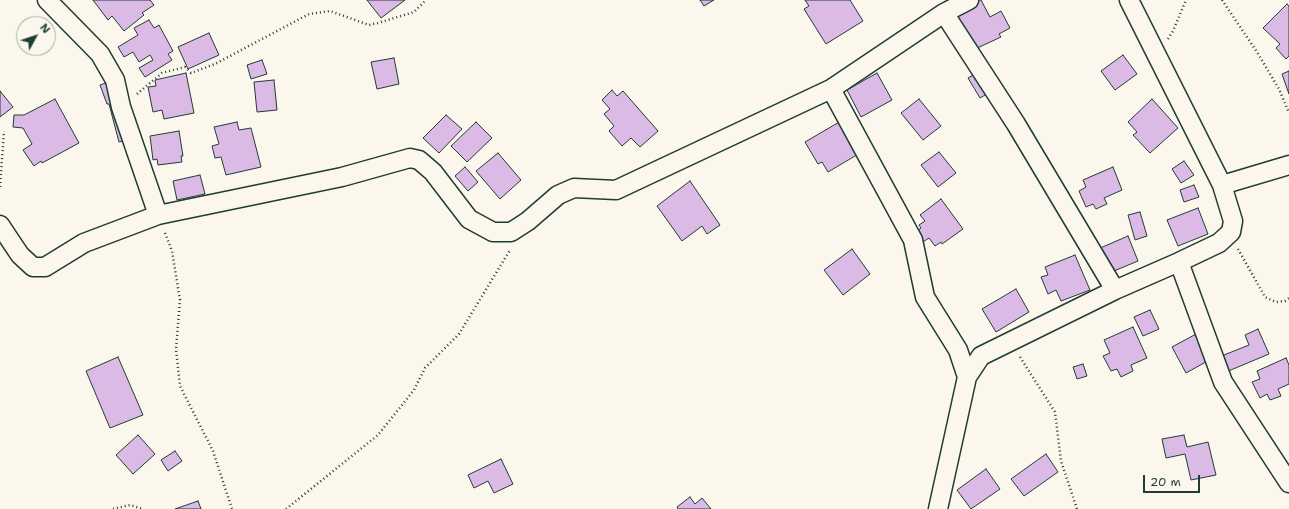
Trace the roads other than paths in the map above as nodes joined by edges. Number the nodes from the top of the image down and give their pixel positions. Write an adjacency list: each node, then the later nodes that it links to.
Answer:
1 (47, 0): 8 (street)
2 (969, 0): 4 (street)
3 (1129, 0): 7 (street)
4 (944, 13): 5 (street); 11 (street)
5 (831, 89): 8 (street); 12 (street)
6 (1289, 165): 7 (street)
7 (1222, 186): 10 (street)
8 (158, 215): 9 (street)
9 (0, 225)
10 (1179, 262): 11 (street); 13 (street)
11 (1115, 290): 12 (street)
12 (967, 376): 14 (street)
13 (1289, 483)
14 (938, 509)

